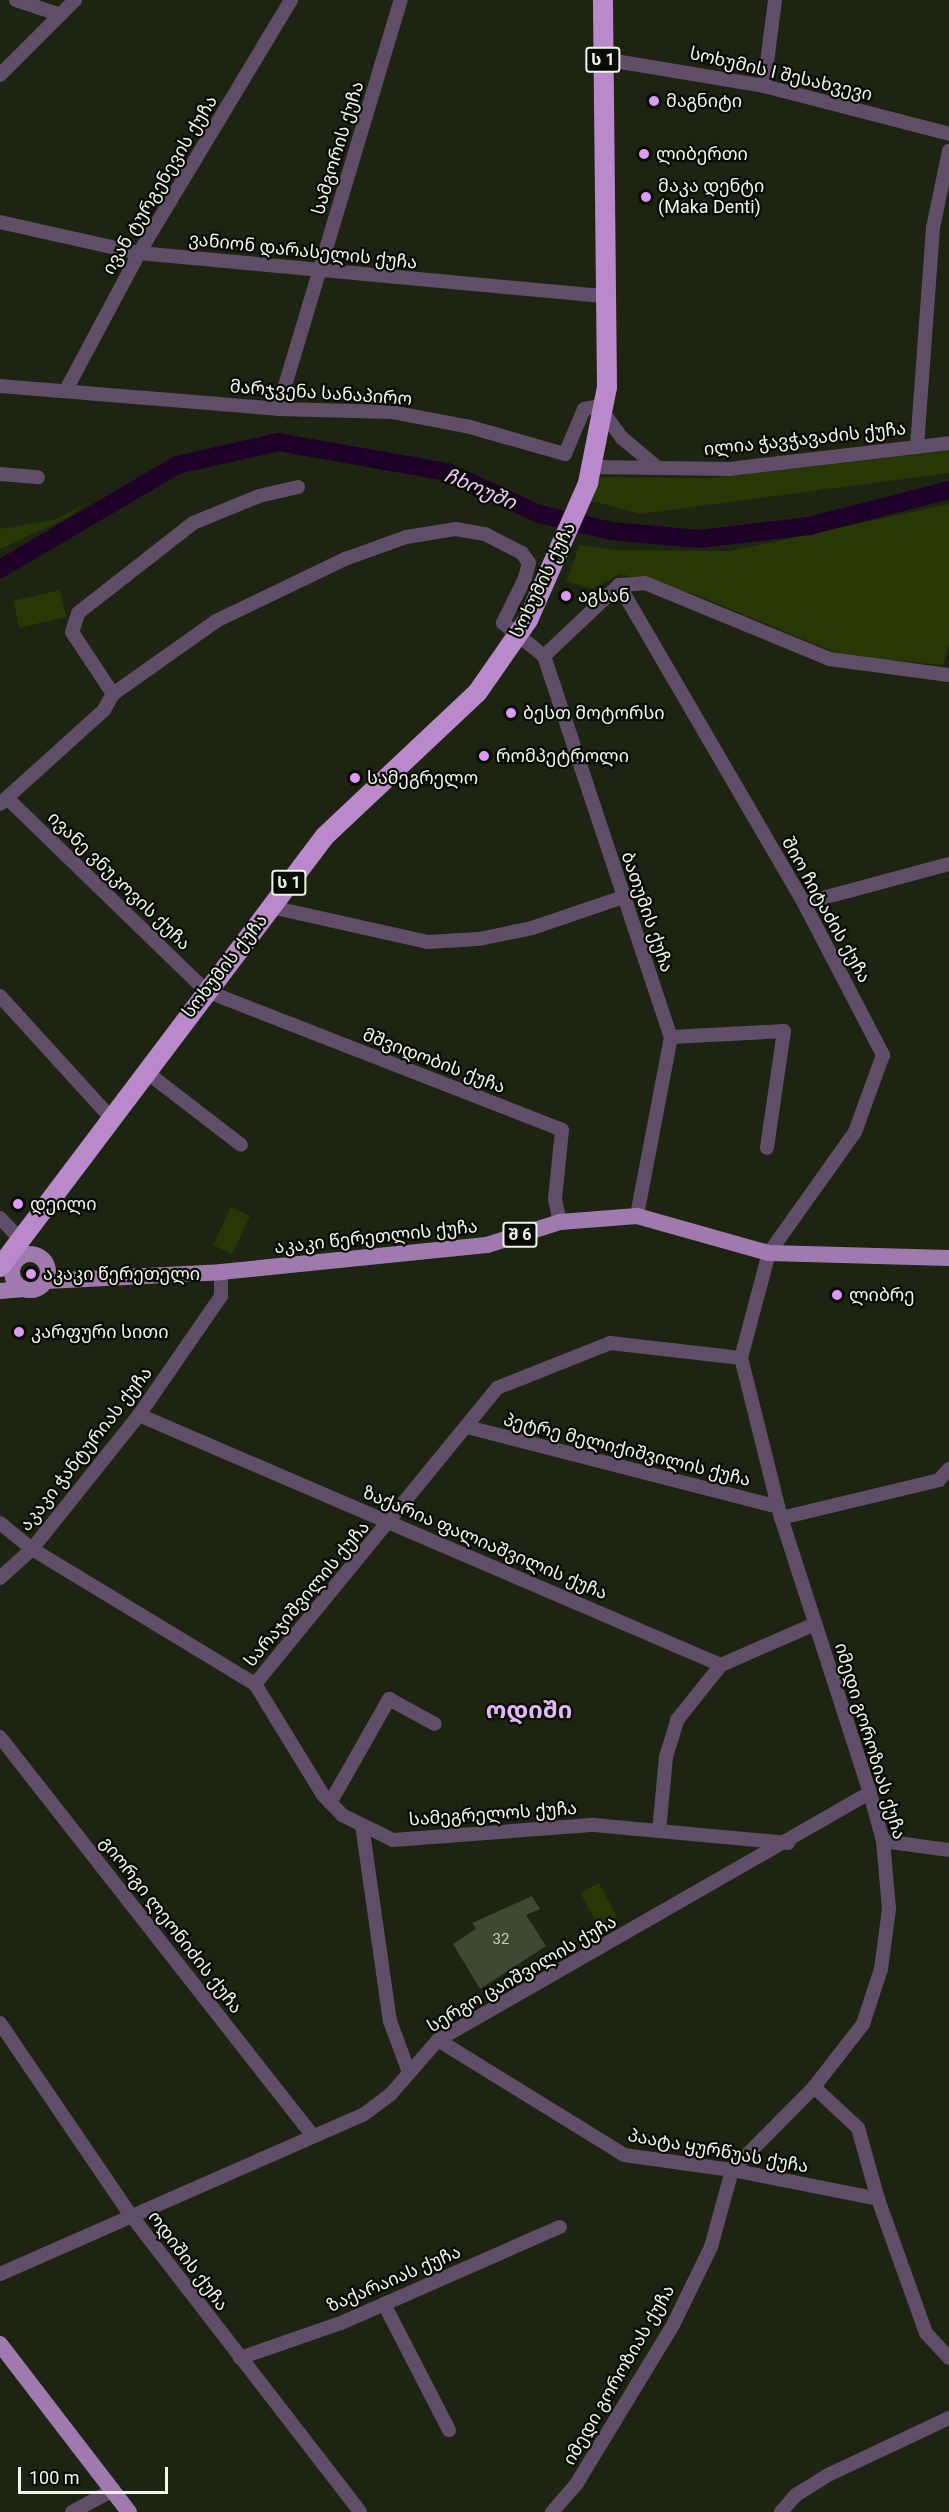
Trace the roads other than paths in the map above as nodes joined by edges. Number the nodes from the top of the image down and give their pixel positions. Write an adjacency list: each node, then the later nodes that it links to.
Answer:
1 (16, 0): 7 (street)
2 (75, 0): 7 (street)
3 (291, 0): 14 (street, ივან ტურგენევის ქუჩა)
4 (401, 0): 15 (street, სამგორის ქუჩა)
5 (603, 0): 8 (highway, სოხუმის ქუჩა / ს 1)
6 (775, 0): 10 (street)
7 (61, 15): 9 (street)
8 (603, 59): 10 (street, სოხუმის I შესახვევი); 16 (highway, სოხუმის ქუჩა / ს 1)
9 (0, 75)
10 (764, 86): 11 (street, სოხუმის I შესახვევი)
11 (949, 134)
12 (949, 151): 22 (street)
13 (0, 222): 14 (street, ვანიონ დარასელის ქუჩა)
14 (139, 253): 15 (street, ვანიონ დარასელის ქუჩა); 18 (street, ივან ტურგენევის ქუჩა)
15 (320, 271): 16 (street, ვანიონ დარასელის ქუჩა); 19 (street, სამგორის ქუჩა)
16 (605, 296): 20 (highway, სოხუმის ქუჩა / ს 1)
17 (0, 386): 18 (street, მარჯვენა სანაპირო)
18 (66, 390): 19 (street, მარჯვენა სანაპირო)
19 (278, 409): 20 (street, მარჯვენა სანაპირო)
20 (604, 409): 23 (street); 25 (highway, სოხუმის ქუჩა / ს 1)
21 (949, 443): 22 (street, ილია ჭავჭავაძის ქუჩა)
22 (917, 446): 23 (street, ილია ჭავჭავაძის ქუჩა)
23 (658, 468): 25 (street, ილია ჭავჭავაძის ქუჩა)
24 (0, 474): 26 (street)
25 (590, 475): 29 (highway, სოხუმის ქუჩა / ს 1)
26 (38, 477)
27 (298, 487): 32 (street)
28 (619, 585): 30 (street); 31 (street); 36 (street, შიო ჩიტაძის ქუჩა)
29 (523, 628): 30 (street); 32 (street); 37 (highway, სოხუმის ქუჩა / ს 1)
30 (544, 656): 35 (street, ბათუმის ქუჩა)
31 (949, 675)
32 (113, 694): 33 (street)
33 (3, 801): 38 (street, ივანე ვნუკოვის ქუჩა)
34 (949, 864): 36 (street)
35 (623, 897): 37 (street); 40 (street, ბათუმის ქუჩა)
36 (804, 903): 49 (street, შიო ჩიტაძის ქუჩა)
37 (271, 907): 38 (highway, სოხუმის ქუჩა / ს 1)
38 (206, 991): 41 (highway, სოხუმის ქუჩა / ს 1); 47 (street, მშვიდობის ქუჩა)
39 (0, 996): 42 (street)
40 (671, 1037): 44 (street); 45 (street, ბათუმის ქუჩა)
41 (145, 1071): 42 (highway, სოხუმის ქუჩა / ს 1); 43 (street)
42 (112, 1120): 48 (highway, სოხუმის ქუჩა / ს 1)
43 (241, 1145)
44 (767, 1148)
45 (637, 1216): 47 (main road, აკაკი წერეთლის ქუჩა / შ 6); 49 (main road, აკაკი წერეთლის ქუჩა / შ 6)
46 (0, 1218): 48 (street)
47 (560, 1222): 54 (main road, აკაკი წერეთლის ქუჩა / შ 6)
48 (25, 1234): 50 (main road, შ 6); 52 (highway, სოხუმის ქუჩა / ს 1); 53 (main road, შ 6)
49 (769, 1253): 51 (main road, აკაკი წერეთლის ქუჩა / შ 6); 59 (street, იმედი გოროზიას ქუჩა)
50 (41, 1258): 52 (main road); 53 (main road, შ 6); 56 (main road)
51 (949, 1258)
52 (6, 1265): 57 (main road)
53 (63, 1271): 55 (main road, შ 6)
54 (221, 1272): 55 (main road, აკაკი წერეთლის ქუჩა / შ 6); 60 (street, აკაკი ჭანტურიას ქუჩა)
55 (87, 1279): 56 (main road, შ 6)
56 (46, 1281): 57 (main road, შ 6)
57 (24, 1289): 58 (main road, შ 6)
58 (0, 1291)
59 (741, 1358): 61 (street, სარაჯიშვილის ქუჩა); 63 (street, იმედი გოროზიას ქუჩა)
60 (139, 1416): 64 (street, ზაქარია ფალიაშვილის ქუჩა); 66 (street, აკაკი ჭანტურიას ქუჩა)
61 (467, 1427): 63 (street, პეტრე მელიქიშვილის ქუჩა); 64 (street, სარაჯიშვილის ქუჩა)
62 (946, 1480): 63 (street)
63 (780, 1513): 68 (street, იმედი გოროზიას ქუჩა)
64 (392, 1521): 69 (street, ზაქარია ფალიაშვილის ქუჩა); 70 (street, სარაჯიშვილის ქუჩა)
65 (0, 1523): 66 (street, სამეგრელოს ქუჩა)
66 (32, 1549): 67 (street, აკაკი ჭანტურიას ქუჩა); 70 (street, სამეგრელოს ქუჩა)
67 (0, 1578)
68 (815, 1624): 69 (street); 73 (street, იმედი გოროზიას ქუჩა)
69 (722, 1665): 76 (street)
70 (255, 1684): 74 (street, სამეგრელოს ქუჩა)
71 (435, 1724): 74 (street)
72 (0, 1737): 84 (street, გიორგი ლეონიძის ქუჩა)
73 (870, 1793): 77 (street, იმედი გოროზიას ქუჩა); 78 (street, სერგო ცაიშვილის ქუჩა)
74 (330, 1803): 75 (street, სამეგრელოს ქუჩა)
75 (362, 1825): 76 (street, სამეგრელოს ქუჩა); 82 (street)
76 (659, 1831): 78 (street, სამეგრელოს ქუჩა)
77 (883, 1841): 79 (street); 83 (street, იმედი გოროზიას ქუჩა)
78 (788, 1843): 81 (street, სერგო ცაიშვილის ქუჩა)
79 (949, 1850)
80 (0, 2023): 87 (street, ოდიშის ქუჩა)
81 (438, 2040): 82 (street, სერგო ცაიშვილის ქუჩა); 85 (street, პაატა ყურწუას ქუჩა)
82 (408, 2070): 84 (street, სერგო ცაიშვილის ქუჩა)
83 (814, 2087): 85 (street, იმედი გოროზიას ქუჩა); 86 (street)
84 (313, 2136): 87 (street, სერგო ცაიშვილის ქუჩა)
85 (732, 2170): 86 (street, პაატა ყურწუას ქუჩა); 100 (street, იმედი გოროზიას ქუჩა)
86 (878, 2199): 93 (street)
87 (130, 2214): 89 (street, სერგო ცაიშვილის ქუჩა); 92 (street, ოდიშის ქუჩა)
88 (560, 2227): 90 (street, ზაქარაიას ქუჩა)
89 (0, 2274)
90 (384, 2304): 92 (street, ზაქარაიას ქუჩა); 95 (street)
91 (0, 2344): 96 (main road)
92 (240, 2358): 99 (street, ოდიშის ქუჩა)
93 (949, 2358)
94 (949, 2418): 101 (street)
95 (449, 2430)
96 (113, 2490): 97 (street); 98 (main road)
97 (72, 2512)
98 (129, 2512)
99 (360, 2512)
100 (552, 2512)
101 (781, 2512)

